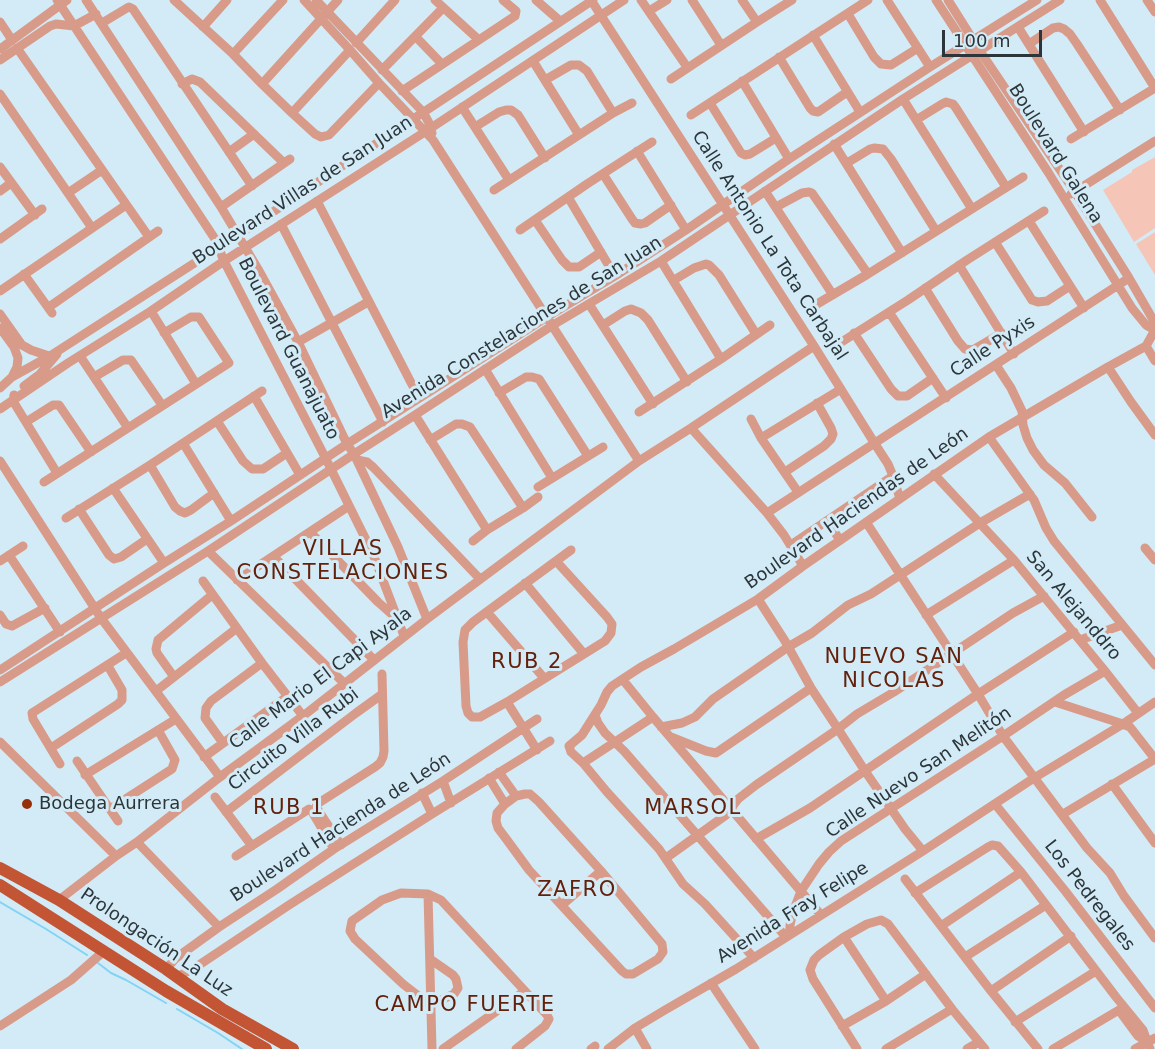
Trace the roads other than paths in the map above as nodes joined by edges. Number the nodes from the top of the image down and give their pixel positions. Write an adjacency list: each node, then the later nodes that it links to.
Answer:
1 (86, 0): 31 (street, Boulevard Guanajuato)
2 (174, 0): 40 (street)
3 (227, 0): 40 (street)
4 (283, 0): 53 (street)
5 (304, 0): 33 (street)
6 (316, 0): 33 (street)
7 (338, 0): 33 (street)
8 (395, 0): 49 (street)
9 (435, 0): 28 (street)
10 (502, 0): 44 (street)
11 (536, 0): 35 (street)
12 (592, 0): 34 (street, Calle Antonio La Tota Carbajal); 35 (street, Boulevard Villas de San Juan)
13 (624, 0): 34 (street, Boulevard Villas de San Juan)
14 (641, 0): 29 (street)
15 (667, 0): 29 (street)
16 (692, 0): 48 (street)
17 (742, 0): 37 (street)
18 (790, 0): 37 (street)
19 (868, 0): 32 (street)
20 (887, 0): 50 (street)
21 (936, 0): 45 (street, Boulevard Galena)
22 (948, 0): 45 (street, Boulevard Galena)
23 (1037, 0): 45 (street, Avenida Constelaciones de San Juan)
24 (1060, 0): 41 (street, Avenida Constelaciones de San Juan)
25 (1101, 0): 67 (street)
26 (1147, 0): 30 (street)
27 (62, 2): 39 (street, Boulevard Guanajuato); 46 (street)
28 (443, 8): 43 (street); 44 (street)
29 (649, 11): 58 (street)
30 (1155, 12)
31 (96, 14): 38 (street, Boulevard Guanajuato); 39 (street)
32 (848, 14): 42 (street); 50 (street)
33 (324, 15): 49 (street); 66 (street)
34 (601, 16): 56 (street, Boulevard Villas de San Juan); 116 (street, Calle Antonio La Tota Carbajal)
35 (560, 21): 76 (street, Boulevard Villas de San Juan)
36 (0, 22): 46 (street)
37 (757, 22): 48 (street)
38 (102, 23): 65 (street); 117 (street, Boulevard Guanajuato)
39 (74, 26): 46 (street); 134 (street, Boulevard Guanajuato)
40 (203, 27): 53 (street)
41 (1018, 27): 47 (street); 52 (street, Avenida Constelaciones de San Juan)
42 (813, 35): 54 (street); 69 (street)
43 (416, 37): 57 (street); 60 (street)
44 (479, 40): 57 (street)
45 (970, 43): 52 (street, Boulevard Galena); 59 (street, Avenida Constelaciones de San Juan)
46 (15, 44): 51 (street); 55 (street); 99 (street)
47 (1029, 44): 75 (street); 85 (street)
48 (721, 45): 58 (street)
49 (353, 46): 60 (street); 64 (street); 78 (street)
50 (918, 48): 59 (street)
51 (0, 49)
52 (976, 53): 71 (street, Avenida Constelaciones de San Juan); 109 (street, Boulevard Galena); 112 (street, Boulevard Galena)
53 (234, 54): 66 (street)
54 (779, 57): 63 (street); 69 (street)
55 (0, 60)
56 (533, 61): 62 (street); 74 (street, Boulevard Villas de San Juan)
57 (442, 64): 68 (street)
58 (687, 67): 61 (street)
59 (930, 67): 77 (street, Avenida Constelaciones de San Juan)
60 (382, 70): 68 (street)
61 (671, 79)
62 (545, 81): 79 (street); 87 (street)
63 (742, 81): 73 (street); 88 (street)
64 (379, 83): 78 (street); 81 (street)
65 (182, 84): 86 (street); 93 (street)
66 (262, 84): 78 (street)
67 (1155, 88): 75 (street)
68 (402, 91): 76 (street)
69 (848, 92): 77 (street)
70 (0, 94): 110 (street)
71 (903, 99): 82 (street); 92 (street, Avenida Constelaciones de San Juan)
72 (632, 103): 79 (street)
73 (710, 103): 80 (street); 88 (street)
74 (462, 107): 83 (street); 84 (street, Boulevard Villas de San Juan)
75 (1120, 110): 85 (street)
76 (423, 112): 81 (street, Boulevard Villas de San Juan); 84 (street)
77 (861, 112): 96 (street, Avenida Constelaciones de San Juan)
78 (292, 113)
79 (613, 113): 87 (street)
80 (691, 115)
81 (413, 118): 84 (street); 130 (street, Boulevard Villas de San Juan)
82 (916, 120): 105 (street); 119 (street)
83 (475, 127): 95 (street); 102 (street)
84 (428, 130): 113 (street, Boulevard Villas de San Juan); 158 (street)
85 (1084, 132): 89 (street)
86 (254, 134): 93 (street); 104 (street)
87 (579, 135): 95 (street)
88 (776, 138): 96 (street)
89 (1071, 140)
90 (1155, 141): 109 (street)
91 (652, 142): 94 (street)
92 (834, 144): 97 (street); 108 (street, Avenida Constelaciones de San Juan)
93 (229, 152): 104 (street)
94 (637, 152): 100 (street); 115 (street)
95 (545, 158): 102 (street)
96 (789, 159): 116 (street, Avenida Constelaciones de San Juan)
97 (847, 163): 129 (street); 137 (street)
98 (0, 167): 103 (street)
99 (102, 170): 110 (street); 114 (street)
100 (603, 174): 111 (street); 115 (street)
101 (1023, 177): 105 (street)
102 (509, 180): 106 (street)
103 (11, 183): 107 (street); 132 (street)
104 (252, 186): 117 (street)
105 (1006, 187): 119 (street)
106 (494, 190)
107 (0, 191)
108 (765, 191): 118 (street); 121 (street, Avenida Constelaciones de San Juan)
109 (1075, 192): 112 (street); 144 (street, Boulevard Galena)
110 (68, 193): 125 (street)
111 (568, 197): 122 (street); 136 (street)
112 (1064, 198): 147 (street, Boulevard Galena)
113 (317, 201): 124 (street, Boulevard Villas de San Juan); 151 (street)
114 (126, 205): 125 (street); 131 (street)
115 (671, 205): 127 (street)
116 (722, 205): 121 (street, Calle Antonio La Tota Carbajal); 127 (street, Avenida Constelaciones de San Juan)
117 (221, 207): 130 (street, Boulevard Guanajuato)
118 (776, 207): 142 (street); 150 (street)
119 (972, 209): 129 (street)
120 (1044, 211): 123 (street)
121 (729, 215): 139 (street, Avenida Constelaciones de San Juan); 171 (street, Calle Antonio La Tota Carbajal)
122 (535, 220): 126 (street); 136 (street)
123 (1029, 221): 133 (street); 146 (street)
124 (281, 224): 135 (street, Boulevard Villas de San Juan); 159 (street)
125 (92, 228): 141 (street)
126 (520, 230)
127 (686, 230): 143 (street, Avenida Constelaciones de San Juan)
128 (158, 231): 131 (street)
129 (936, 231): 137 (street)
130 (238, 235): 134 (street, Boulevard Villas de San Juan); 135 (street, Boulevard Guanajuato)
131 (149, 237): 141 (street)
132 (0, 238)
133 (995, 242): 140 (street); 146 (street)
134 (218, 247): 138 (street, Boulevard Guanajuato); 174 (street, Boulevard Villas de San Juan)
135 (246, 248): 138 (street, Boulevard Villas de San Juan); 169 (street, Boulevard Guanajuato)
136 (601, 252): 143 (street)
137 (902, 253): 142 (street)
138 (224, 261): 155 (street, Boulevard Villas de San Juan); 220 (street, Boulevard Guanajuato)
139 (661, 261): 145 (street); 152 (street, Avenida Constelaciones de San Juan)
140 (959, 265): 148 (street); 167 (street)
141 (24, 274): 149 (street)
142 (868, 274): 150 (street)
143 (615, 276): 158 (street, Avenida Constelaciones de San Juan)
144 (1129, 278): 147 (street, Calle Pyxis); 163 (street, Boulevard Galena)
145 (674, 280): 168 (street); 178 (street)
146 (1070, 286): 154 (street)
147 (1119, 286): 154 (street, Calle Pyxis); 163 (street, Boulevard Galena)
148 (925, 288): 156 (street); 167 (street)
149 (0, 291)
150 (833, 295): 153 (street)
151 (369, 302): 159 (street); 192 (street)
152 (589, 304): 160 (street, Avenida Constelaciones de San Juan); 161 (street)
153 (817, 304)
154 (1084, 308): 175 (street, Calle Pyxis)
155 (151, 311): 165 (street); 176 (street, Boulevard Villas de San Juan)
156 (889, 312): 166 (street); 186 (street)
157 (0, 314): 173 (street)
158 (547, 316): 160 (street); 192 (street, Avenida Constelaciones de San Juan)
159 (333, 323): 169 (street); 205 (street)
160 (553, 325): 183 (street, Avenida Constelaciones de San Juan); 222 (street)
161 (603, 325): 187 (street); 196 (street)
162 (770, 325): 168 (street)
163 (1153, 325): 172 (street)
164 (0, 327): 177 (street)
165 (164, 333): 188 (street); 188 (street)
166 (854, 333): 170 (street); 186 (street)
167 (1002, 333): 175 (street)
168 (756, 334): 178 (street)
169 (298, 342): 213 (street, Boulevard Guanajuato)
170 (840, 343)
171 (814, 346): 190 (street, Calle Antonio La Tota Carbajal); 207 (street, Calle Mario El Capi Ayala)
172 (1146, 346): 179 (street); 182 (street, Boulevard Haciendas de León)
173 (31, 350): 174 (street); 177 (street)
174 (55, 354): 180 (street); 184 (street, Boulevard Villas de San Juan); 194 (street)
175 (1014, 354): 181 (street, Calle Pyxis)
176 (80, 356): 180 (street, Boulevard Villas de San Juan); 185 (street)
177 (18, 358): 184 (street)
178 (722, 359): 187 (street)
179 (1155, 361)
180 (68, 363): 194 (street, Boulevard Villas de San Juan)
181 (996, 365): 193 (street, Calle Pyxis); 201 (street)
182 (1108, 367): 201 (street, Boulevard Haciendas de León); 208 (street)
183 (485, 369): 191 (street); 200 (street, Avenida Constelaciones de San Juan)
184 (12, 377): 189 (street, Boulevard Villas de San Juan)
185 (94, 377): 197 (street); 206 (street)
186 (933, 378): 193 (street)
187 (687, 382): 196 (street)
188 (196, 384): 197 (street)
189 (0, 388)
190 (841, 389): 195 (street); 214 (street, Calle Antonio La Tota Carbajal)
191 (499, 393): 218 (street); 230 (street)
192 (419, 398): 205 (street, Avenida Constelaciones de San Juan)
193 (946, 398): 214 (street, Calle Pyxis)
194 (13, 400): 198 (street, Boulevard Villas de San Juan); 204 (street)
195 (817, 403): 210 (street); 225 (street)
196 (653, 404): 199 (street)
197 (162, 405): 206 (street)
198 (0, 409)
199 (639, 412)
200 (416, 415): 211 (street); 219 (street, Avenida Constelaciones de San Juan)
201 (1023, 416): 209 (street, Boulevard Haciendas de León); 244 (street)
202 (750, 419): 210 (street)
203 (217, 421): 212 (street); 217 (street); 217 (street)
204 (26, 422): 216 (street); 226 (street)
205 (383, 422): 213 (street, Avenida Constelaciones de San Juan)
206 (128, 428): 216 (street)
207 (691, 428): 222 (street, Calle Mario El Capi Ayala); 242 (street)
208 (1155, 435)
209 (989, 437): 227 (street, Boulevard Haciendas de León); 236 (street)
210 (761, 438): 225 (street)
211 (430, 440): 240 (street); 249 (street)
212 (183, 443): 223 (street); 235 (street)
213 (347, 444): 219 (street, Boulevard Guanajuato); 220 (street, Avenida Constelaciones de San Juan)
214 (875, 444): 229 (street, Calle Antonio La Tota Carbajal); 234 (street, Calle Pyxis)
215 (603, 447): 218 (street)
216 (90, 452): 226 (street)
217 (287, 453): 228 (street)
218 (588, 456): 230 (street)
219 (355, 457): 224 (street, Avenida Constelaciones de San Juan); 268 (street); 282 (street, Boulevard Guanajuato)
220 (326, 459): 224 (street, Boulevard Guanajuato); 228 (street, Avenida Constelaciones de San Juan)
221 (0, 461): 276 (street)
222 (639, 461): 268 (street, Calle Mario El Capi Ayala)
223 (150, 465): 233 (street); 235 (street)
224 (330, 470): 239 (street, Boulevard Guanajuato); 258 (street, Avenida Constelaciones de San Juan)
225 (785, 472): 234 (street)
226 (57, 473): 231 (street)
227 (934, 474): 238 (street, Boulevard Haciendas de León); 248 (street, San Alejanddro)
228 (300, 475): 245 (street, Avenida Constelaciones de San Juan)
229 (893, 476): 238 (street, Calle Antonio La Tota Carbajal); 246 (street)
230 (552, 478): 232 (street)
231 (44, 482)
232 (538, 487)
233 (113, 488): 241 (street); 251 (street)
234 (798, 492): 242 (street, Calle Pyxis)
235 (214, 494): 245 (street)
236 (1030, 494): 248 (street); 283 (street)
237 (538, 497): 240 (street)
238 (900, 499): 247 (street, Boulevard Haciendas de León)
239 (349, 506): 250 (street); 281 (street, Boulevard Guanajuato)
240 (523, 508): 249 (street)
241 (79, 509): 243 (street); 251 (street)
242 (767, 513): 254 (street)
243 (66, 518)
244 (1092, 518)
245 (231, 521): 265 (street, Avenida Constelaciones de San Juan)
246 (827, 521): 252 (street); 254 (street)
247 (866, 522): 252 (street, Boulevard Haciendas de León); 267 (street)
248 (980, 522): 261 (street, San Alejanddro); 267 (street)
249 (487, 530): 253 (street)
250 (310, 532): 260 (street); 281 (street)
251 (147, 539): 265 (street)
252 (840, 540): 266 (street, Boulevard Haciendas de León)
253 (473, 541)
254 (791, 545): 266 (street)
255 (23, 546): 259 (street)
256 (1145, 548): 262 (street)
257 (571, 550): 264 (street)
258 (208, 551): 269 (street); 280 (street, Avenida Constelaciones de San Juan)
259 (9, 555): 263 (street); 275 (street)
260 (274, 556): 269 (street); 292 (street)
261 (1014, 560): 273 (street, San Alejanddro); 279 (street)
262 (1155, 560)
263 (0, 561)
264 (556, 561): 271 (street); 290 (street)
265 (164, 563): 276 (street, Avenida Constelaciones de San Juan)
266 (803, 566): 274 (street, Boulevard Haciendas de León)
267 (902, 575): 279 (street); 288 (street)
268 (480, 579): 282 (street, Calle Mario El Capi Ayala)
269 (237, 580): 303 (street)
270 (203, 581): 272 (street)
271 (525, 583): 277 (street); 290 (street)
272 (212, 595): 284 (street); 299 (street)
273 (1044, 596): 287 (street, San Alejanddro); 291 (street)
274 (758, 599): 288 (street); 301 (street, Boulevard Haciendas de León)
275 (45, 608): 278 (street); 285 (street)
276 (95, 609): 280 (street); 285 (street, Avenida Constelaciones de San Juan)
277 (487, 612): 300 (street); 311 (street)
278 (0, 615)
279 (926, 615): 291 (street)
280 (101, 618): 289 (street); 302 (street, Avenida Constelaciones de San Juan)
281 (397, 619): 286 (street, Boulevard Guanajuato)
282 (427, 619): 286 (street, Calle Mario El Capi Ayala)
283 (1122, 625): 287 (street); 294 (street)
284 (237, 628): 293 (street); 299 (street)
285 (60, 632): 296 (street, Avenida Constelaciones de San Juan)
286 (404, 636): 292 (street, Calle Mario El Capi Ayala)
287 (1077, 636): 297 (street, San Alejanddro); 306 (street)
288 (788, 647): 304 (street); 319 (street)
289 (126, 653): 295 (street); 305 (street)
290 (584, 654): 300 (street)
291 (951, 654): 306 (street); 321 (street)
292 (374, 660): 303 (street, Calle Mario El Capi Ayala)
293 (262, 663): 307 (street); 328 (street)
294 (1155, 665)
295 (108, 666): 329 (street); 329 (street)
296 (0, 670)
297 (1105, 670): 309 (street, Calle Nuevo San Melitón); 312 (street, San Alejanddro)
298 (381, 674): 308 (street, Circuito Villa Rubi)
299 (174, 677): 305 (street)
300 (544, 678): 311 (street)
301 (623, 680): 313 (street, Boulevard Haciendas de León); 315 (street)
302 (0, 682)
303 (345, 684): 314 (street, Calle Mario El Capi Ayala)
304 (811, 688): 321 (street); 323 (street)
305 (156, 691): 316 (street)
306 (978, 694): 324 (street); 336 (street)
307 (288, 696): 314 (street); 328 (street)
308 (381, 696): 353 (street, Circuito Villa Rubi); 362 (street, Circuito Villa Rubi)
309 (1055, 702): 318 (street); 324 (street, Calle Nuevo San Melitón)
310 (1155, 702): 312 (street, Avenida Fray Felipe)
311 (505, 703): 320 (street)
312 (1138, 713): 318 (street, Avenida Fray Felipe)
313 (595, 715): 326 (street); 334 (street, Boulevard Haciendas de León)
314 (303, 716): 339 (street, Calle Mario El Capi Ayala)
315 (653, 717): 319 (street); 326 (street)
316 (176, 719): 322 (street); 331 (street)
317 (537, 719): 320 (street, Boulevard Hacienda de León)
318 (1123, 724): 332 (street); 341 (street, Avenida Fray Felipe)
319 (661, 727): 323 (street)
320 (521, 728): 330 (street); 342 (street, Boulevard Hacienda de León)
321 (838, 729): 336 (street); 350 (street)
322 (158, 730): 338 (street); 351 (street)
323 (669, 735): 350 (street)
324 (1004, 736): 341 (street); 352 (street, Calle Nuevo San Melitón)
325 (550, 741): 330 (street)
326 (614, 741): 334 (street); 357 (street)
327 (0, 742): 364 (street)
328 (223, 743): 331 (street)
329 (51, 748): 335 (street)
330 (535, 751): 337 (street)
331 (204, 757): 339 (street)
332 (1155, 759): 343 (street)
333 (77, 761): 338 (street)
334 (583, 763): 366 (street)
335 (60, 764)
336 (865, 771): 352 (street); 358 (street)
337 (499, 772): 340 (street); 345 (street)
338 (86, 775): 351 (street)
339 (220, 777): 359 (street, Calle Mario El Capi Ayala)
340 (489, 778): 347 (street); 348 (street)
341 (1034, 778): 349 (street, Avenida Fray Felipe); 355 (street)
342 (443, 781): 344 (street, Boulevard Hacienda de León); 347 (street)
343 (1112, 784): 355 (street); 360 (street)
344 (422, 793): 354 (street); 362 (street, Boulevard Hacienda de León)
345 (516, 796): 348 (street); 368 (street)
346 (214, 797): 353 (street, Circuito Villa Rubi)
347 (451, 803): 354 (street)
348 (505, 804): 378 (street)
349 (995, 804): 363 (street, Avenida Fray Felipe); 401 (street, Los Pedregales)
350 (731, 807): 357 (street); 358 (street)
351 (110, 809): 356 (street)
352 (891, 809): 363 (street); 373 (street, Calle Nuevo San Melitón)
353 (226, 812): 361 (street, Circuito Villa Rubi)
354 (432, 814): 377 (street)
355 (1063, 814): 387 (street)
356 (118, 822)
357 (698, 836): 366 (street); 384 (street)
358 (756, 839): 373 (street)
359 (136, 842): 364 (street, Calle Mario El Capi Ayala); 382 (street)
360 (1155, 843)
361 (252, 846): 362 (street); 365 (street)
362 (338, 847): 372 (street, Boulevard Hacienda de León)
363 (923, 851): 380 (street, Avenida Fray Felipe)
364 (116, 856): 376 (street, Calle Mario El Capi Ayala)
365 (236, 856)
366 (666, 858): 390 (street)
367 (0, 868): 376 (main road, Prolongación La Luz)
368 (601, 871): 378 (street); 378 (street)
369 (1021, 872): 374 (street); 379 (street); 381 (street)
370 (906, 879): 374 (street)
371 (0, 885): 383 (main road, Prolongación La Luz)
372 (277, 889): 377 (street); 382 (street, Boulevard Hacienda de León)
373 (801, 891): 380 (street); 384 (street, Calle Nuevo San Melitón)
374 (915, 893): 381 (street)
375 (428, 894): 391 (street); 396 (street); 399 (street)
376 (54, 898): 383 (main road); 394 (main road, Prolongación La Luz)
377 (289, 905): 394 (street)
378 (562, 905)
379 (1046, 905): 385 (street); 389 (street)
380 (821, 915): 384 (street, Avenida Fray Felipe)
381 (941, 926): 389 (street)
382 (219, 927): 394 (street, Boulevard Hacienda de León)
383 (75, 933): 388 (main road, Prolongación La Luz)
384 (788, 935): 390 (street, Avenida Fray Felipe)
385 (1071, 936): 392 (street); 397 (street)
386 (844, 937): 393 (street); 398 (street); 405 (street)
387 (1155, 938)
388 (104, 951): 394 (main road, Prolongación La Luz); 404 (street)
389 (965, 957): 397 (street)
390 (754, 958): 395 (street, Avenida Fray Felipe)
391 (430, 959): 399 (street); 399 (street)
392 (1096, 971): 400 (street); 403 (street)
393 (926, 974): 398 (street); 402 (street)
394 (168, 979): 409 (main road, Prolongación La Luz); 410 (main road, Prolongación La Luz)
395 (711, 983): 406 (street, Avenida Fray Felipe); 416 (street)
396 (525, 991): 412 (street); 413 (street)
397 (991, 991): 403 (street)
398 (886, 1000): 405 (street)
399 (430, 1005): 411 (street)
400 (1121, 1008): 407 (street); 421 (street)
401 (1155, 1008)
402 (952, 1009): 408 (street); 418 (street)
403 (1015, 1022): 420 (street)
404 (0, 1026)
405 (842, 1026): 417 (street)
406 (636, 1028): 414 (street, Avenida Fray Felipe); 415 (street)
407 (1151, 1043): 422 (street)
408 (982, 1045): 419 (street)
409 (266, 1049)
410 (293, 1049)
411 (432, 1049)
412 (443, 1049)
413 (516, 1049)
414 (608, 1049)
415 (648, 1049)
416 (755, 1049)
417 (857, 1049)
418 (886, 1049)
419 (967, 1049)
420 (1038, 1049)
421 (1053, 1049)
422 (1135, 1049)

